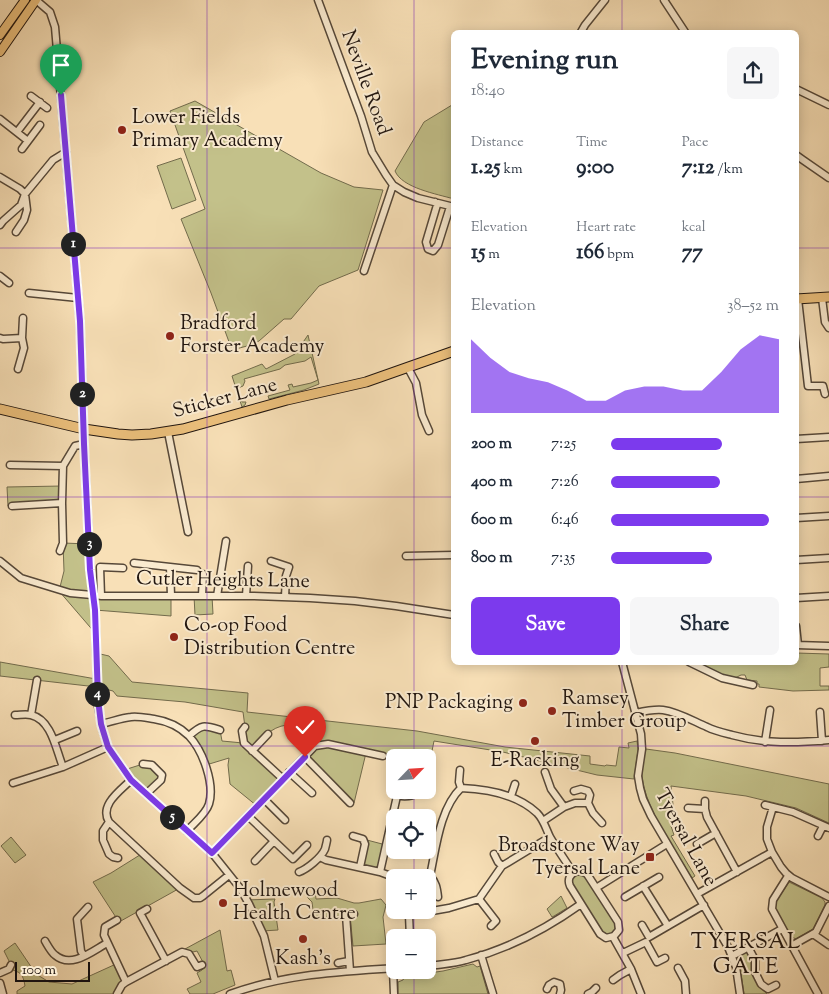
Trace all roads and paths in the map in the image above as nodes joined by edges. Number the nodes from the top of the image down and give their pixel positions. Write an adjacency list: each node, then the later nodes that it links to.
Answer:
1 (25, 0): 8 (main road)
2 (36, 0): 9 (main road); 20 (street)
3 (318, 0): 24 (street, Neville Road)
4 (605, 0): 6 (street)
5 (664, 0): 7 (street)
6 (582, 30)
7 (684, 30)
8 (0, 35)
9 (0, 52)
10 (799, 90): 13 (street)
11 (31, 96): 12 (street)
12 (40, 102): 14 (street); 17 (street)
13 (829, 105)
14 (47, 108)
15 (0, 119): 17 (street)
16 (40, 125): 18 (street)
17 (17, 132): 18 (street)
18 (28, 140): 19 (street)
19 (22, 148)
20 (66, 152): 25 (street); 36 (street)
21 (799, 158): 22 (street)
22 (829, 178)
23 (1, 180): 25 (street)
24 (393, 185): 26 (street); 31 (street)
25 (25, 194): 29 (street); 30 (street)
26 (435, 202): 27 (street); 28 (street)
27 (451, 206)
28 (451, 208)
29 (0, 225)
30 (16, 232)
31 (364, 271)
32 (0, 276): 33 (street)
33 (8, 284)
34 (29, 293): 36 (street)
35 (825, 297): 37 (highway); 40 (street)
36 (78, 298): 48 (street)
37 (799, 299)
38 (799, 315): 46 (street)
39 (24, 318): 42 (street)
40 (829, 328)
41 (0, 338): 42 (street)
42 (22, 338): 45 (street)
43 (451, 352): 44 (highway, Sticker Lane)
44 (408, 368): 49 (highway, Sticker Lane); 50 (street)
45 (18, 369)
46 (825, 394)
47 (0, 409): 48 (highway, Sticker Lane)
48 (84, 429): 49 (highway, Sticker Lane); 53 (street)
49 (168, 432): 62 (street)
50 (429, 432)
51 (829, 437): 52 (street)
52 (799, 440)
53 (84, 444): 55 (street); 77 (street)
54 (10, 465): 55 (street)
55 (63, 466): 58 (street)
56 (829, 476): 57 (street)
57 (799, 479)
58 (62, 503): 59 (street); 64 (street)
59 (12, 506)
60 (829, 516): 61 (street)
61 (799, 518)
62 (188, 532)
63 (226, 541): 81 (street)
64 (60, 551)
65 (451, 555): 66 (street)
66 (406, 556)
67 (829, 558): 68 (street)
68 (799, 560)
69 (0, 561): 77 (street, Cutler Heights Lane)
70 (271, 561): 84 (street)
71 (134, 563): 73 (street)
72 (248, 566): 82 (street)
73 (170, 567): 75 (street); 79 (street)
74 (123, 568): 78 (street)
75 (197, 570)
76 (203, 574): 80 (street)
77 (93, 595): 78 (street, Cutler Heights Lane); 98 (street)
78 (100, 596): 79 (street, Cutler Heights Lane)
79 (171, 596): 80 (street, Cutler Heights Lane)
80 (202, 596): 81 (street, Cutler Heights Lane)
81 (217, 596): 82 (street, Cutler Heights Lane)
82 (246, 596): 84 (street, Cutler Heights Lane)
83 (829, 596): 85 (street)
84 (285, 597): 86 (street, Cutler Heights Lane)
85 (799, 598)
86 (451, 614)
87 (799, 645): 88 (street)
88 (829, 646)
89 (623, 665): 94 (street, Tyersal Lane)
90 (695, 665): 92 (street)
91 (37, 680): 97 (street)
92 (753, 686)
93 (770, 710): 107 (street)
94 (636, 712): 107 (street); 150 (street, Tyersal Lane)
95 (820, 712): 106 (street)
96 (15, 715): 97 (street)
97 (31, 715): 105 (street)
98 (101, 724): 104 (street); 108 (street)
99 (245, 727): 110 (street)
100 (295, 729): 109 (street)
101 (220, 730): 104 (street)
102 (77, 731): 105 (street)
103 (268, 734): 110 (street)
104 (189, 736): 143 (street)
105 (55, 740): 114 (street)
106 (825, 741): 107 (street)
107 (766, 742)
108 (108, 747): 114 (street); 119 (street)
109 (313, 748): 111 (street); 112 (street)
110 (252, 751): 118 (street)
111 (383, 756)
112 (305, 757): 116 (street); 130 (street)
113 (143, 764): 125 (street)
114 (63, 767): 120 (street)
115 (460, 770): 122 (street)
116 (289, 772): 118 (street); 124 (street)
117 (545, 772): 134 (street)
118 (283, 779): 127 (street)
119 (131, 780): 125 (street); 140 (street)
120 (14, 783)
121 (515, 784): 126 (street)
122 (461, 788): 126 (street); 161 (street)
123 (574, 791): 131 (street)
124 (312, 793)
125 (146, 794): 143 (street)
126 (511, 796): 139 (street)
127 (264, 799): 137 (street); 138 (street)
128 (398, 799): 163 (street)
129 (705, 801): 136 (street)
130 (350, 802)
131 (588, 803): 134 (street); 141 (street)
132 (765, 805): 133 (street)
133 (773, 806): 142 (street); 153 (street)
134 (564, 808): 139 (street)
135 (688, 808): 136 (street)
136 (705, 809): 144 (street)
137 (248, 816): 149 (street); 154 (street)
138 (285, 820)
139 (543, 821): 147 (street)
140 (110, 822): 157 (street); 167 (street)
141 (602, 823)
142 (826, 827): 146 (street)
143 (187, 831): 154 (street)
144 (716, 833): 151 (street); 164 (street)
145 (353, 836): 160 (street)
146 (818, 836)
147 (550, 837): 159 (street); 165 (street)
148 (327, 840): 156 (street)
149 (274, 841): 152 (street); 158 (street)
150 (667, 844): 172 (street); 173 (street, Tyersal Lane)
151 (697, 844)
152 (307, 845)
153 (772, 852): 164 (street); 168 (street)
154 (212, 853): 167 (street)
155 (494, 854): 159 (street)
156 (320, 856): 160 (street); 162 (street)
157 (118, 858)
158 (255, 861)
159 (502, 866): 177 (street)
160 (360, 868): 163 (street)
161 (430, 869)
162 (299, 872)
163 (380, 872): 166 (street)
164 (737, 872): 173 (street)
165 (573, 873): 172 (street); 178 (street)
166 (386, 874)
167 (230, 875): 214 (street)
168 (788, 876): 176 (street); 189 (street)
169 (659, 877): 171 (street)
170 (436, 885): 174 (street)
171 (643, 886): 175 (street); 188 (street)
172 (596, 888): 191 (street)
173 (697, 894): 179 (street, Tyersal Lane)
174 (438, 897)
175 (625, 897)
176 (829, 897)
177 (479, 899): 183 (street); 187 (street)
178 (581, 904): 191 (street); 199 (street)
179 (704, 905): 188 (street); 200 (street, Tyersal Lane)
180 (829, 906): 190 (street)
181 (88, 907): 198 (street)
182 (147, 909): 202 (street)
183 (436, 909)
184 (354, 914): 203 (street)
185 (115, 924): 193 (street)
186 (642, 925): 188 (street)
187 (491, 926)
188 (668, 926)
189 (782, 929): 195 (street); 196 (street)
190 (813, 934): 194 (street); 195 (street)
191 (613, 937): 197 (street)
192 (45, 942): 198 (street)
193 (107, 943): 198 (street); 217 (street)
194 (829, 945)
195 (791, 946): 231 (street)
196 (748, 948): 200 (street); 218 (street)
197 (623, 953): 201 (street); 210 (street)
198 (84, 956)
199 (481, 956): 207 (street); 225 (street)
200 (732, 956): 230 (street, Tyersal Lane)
201 (665, 958)
202 (166, 961): 206 (street); 217 (street)
203 (350, 961): 204 (street); 211 (street)
204 (338, 963)
205 (11, 965): 212 (street)
206 (202, 965)
207 (436, 965)
208 (678, 968): 229 (street)
209 (386, 969): 211 (street)
210 (631, 969): 215 (street); 228 (street)
211 (350, 971): 214 (street)
212 (0, 973)
213 (394, 979): 224 (street)
214 (275, 980): 223 (street)
215 (616, 980)
216 (2, 982): 221 (street)
217 (126, 982): 222 (street)
218 (776, 985)
219 (596, 988): 227 (street)
220 (547, 989): 226 (street)
221 (3, 994)
222 (117, 994)
223 (230, 994)
224 (394, 994)
225 (493, 994)
226 (560, 994)
227 (588, 994)
228 (641, 994)
229 (686, 994)
230 (740, 994)
231 (818, 994)

